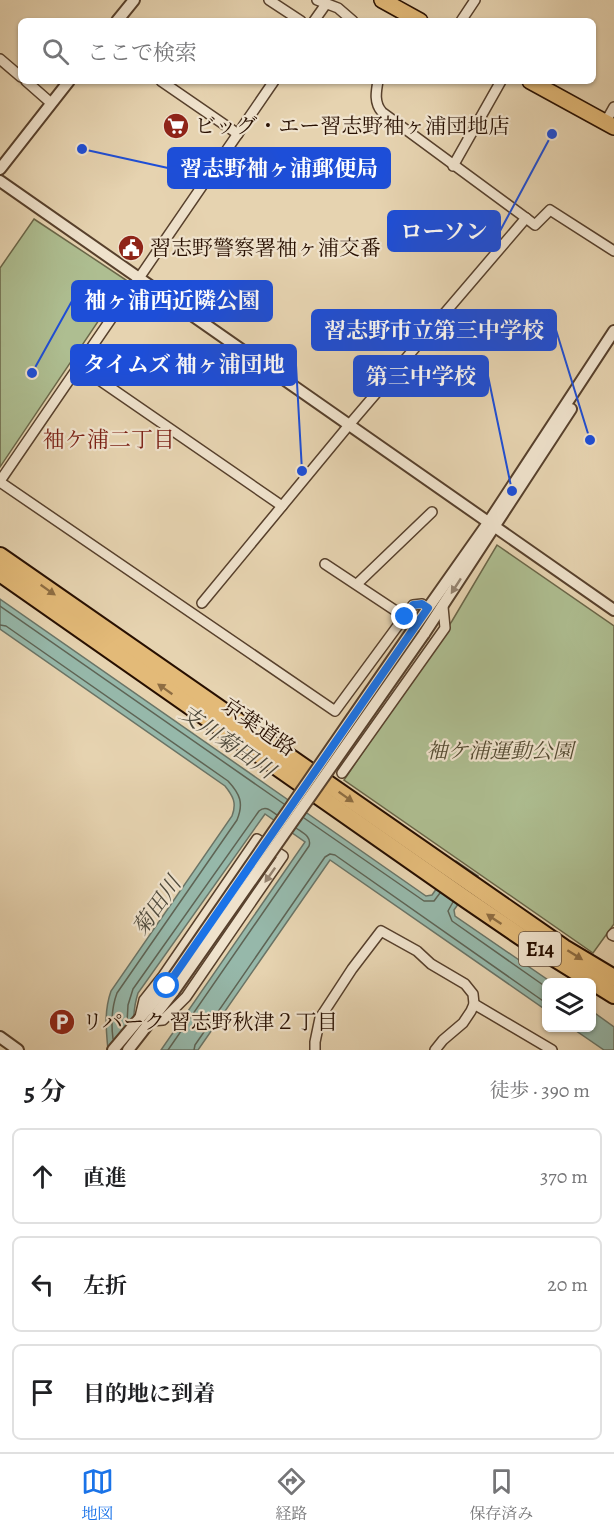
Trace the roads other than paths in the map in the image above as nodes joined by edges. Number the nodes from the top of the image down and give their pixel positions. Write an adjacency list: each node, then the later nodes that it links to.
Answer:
1 (134, 0): 6 (street)
2 (269, 0): 7 (street)
3 (382, 0): 10 (highway)
4 (475, 0): 11 (street)
5 (321, 2): 8 (street); 9 (street)
6 (119, 18)
7 (296, 18)
8 (315, 18)
9 (350, 18)
10 (415, 18)
11 (463, 18)
12 (0, 58): 13 (street)
13 (18, 74)
14 (29, 84): 21 (street)
15 (67, 84): 21 (street)
16 (165, 84): 24 (street)
17 (272, 84): 24 (street)
18 (378, 84): 25 (street)
19 (499, 84): 25 (street)
20 (535, 84): 23 (highway)
21 (51, 103): 26 (street)
22 (614, 106): 23 (street)
23 (609, 125)
24 (238, 134): 30 (street)
25 (453, 166): 28 (street)
26 (0, 169)
27 (0, 181): 30 (street)
28 (526, 218): 29 (street); 34 (street)
29 (614, 251)
30 (139, 278): 33 (street); 34 (street)
31 (614, 331): 38 (street)
32 (614, 344): 38 (street)
33 (79, 366): 35 (street); 36 (street)
34 (349, 425): 36 (street); 38 (street)
35 (0, 481): 47 (street)
36 (282, 506): 43 (street)
37 (432, 512): 42 (street)
38 (491, 525): 44 (street, one-way to 44); 45 (street); 46 (street)
39 (0, 556): 49 (highway, 京葉道路 / E14, one-way to 49)
40 (325, 564): 42 (street)
41 (0, 573): 49 (highway, 京葉道路 / E14, one-way to 41)
42 (357, 584): 47 (street)
43 (202, 603)
44 (442, 607): 48 (street); 52 (street, bridge)
45 (428, 608): 47 (street); 52 (street, bridge)
46 (614, 610)
47 (405, 617)
48 (342, 773)
49 (441, 873): 50 (highway, 京葉道路 / E14)
50 (471, 893): 51 (highway, 京葉道路 / E14, one-way to 51); 53 (highway, 京葉道路 / E14, one-way to 50)
51 (614, 978)
52 (170, 988): 55 (street)
53 (614, 995)
54 (474, 1004): 60 (street); 61 (street); 62 (street)
55 (146, 1019): 55 (street, one-way to 55); 58 (street); 59 (street)
56 (0, 1037): 57 (street)
57 (18, 1050)
58 (113, 1050)
59 (128, 1050)
60 (315, 1050)
61 (435, 1050)
62 (552, 1050)

